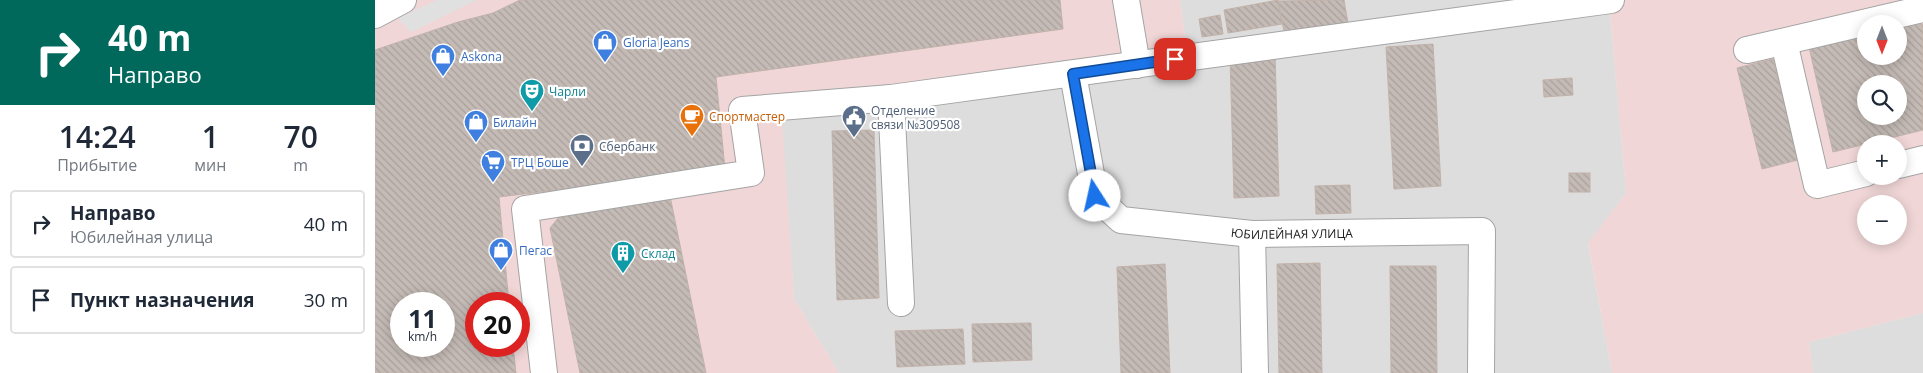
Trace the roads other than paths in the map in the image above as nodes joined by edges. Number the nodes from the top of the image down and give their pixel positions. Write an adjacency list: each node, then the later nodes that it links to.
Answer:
1 (403, 0): 5 (lane)
2 (1125, 0): 8 (lane)
3 (1611, 0): 8 (lane)
4 (1923, 9): 6 (lane)
5 (375, 15)
6 (1783, 42): 7 (lane); 13 (lane)
7 (1747, 50)
8 (1137, 65): 9 (lane)
9 (1073, 74): 10 (lane); 14 (lane, ЮБИЛЕЙНАЯ УЛИЦА)
10 (891, 98): 15 (lane); 16 (lane)
11 (1923, 159): 12 (lane)
12 (1907, 163)
13 (1857, 175)
14 (1252, 234): 17 (lane); 18 (lane, ЮБИЛЕЙНАЯ УЛИЦА)
15 (901, 303)
16 (544, 373)
17 (1255, 373)
18 (1481, 373)

